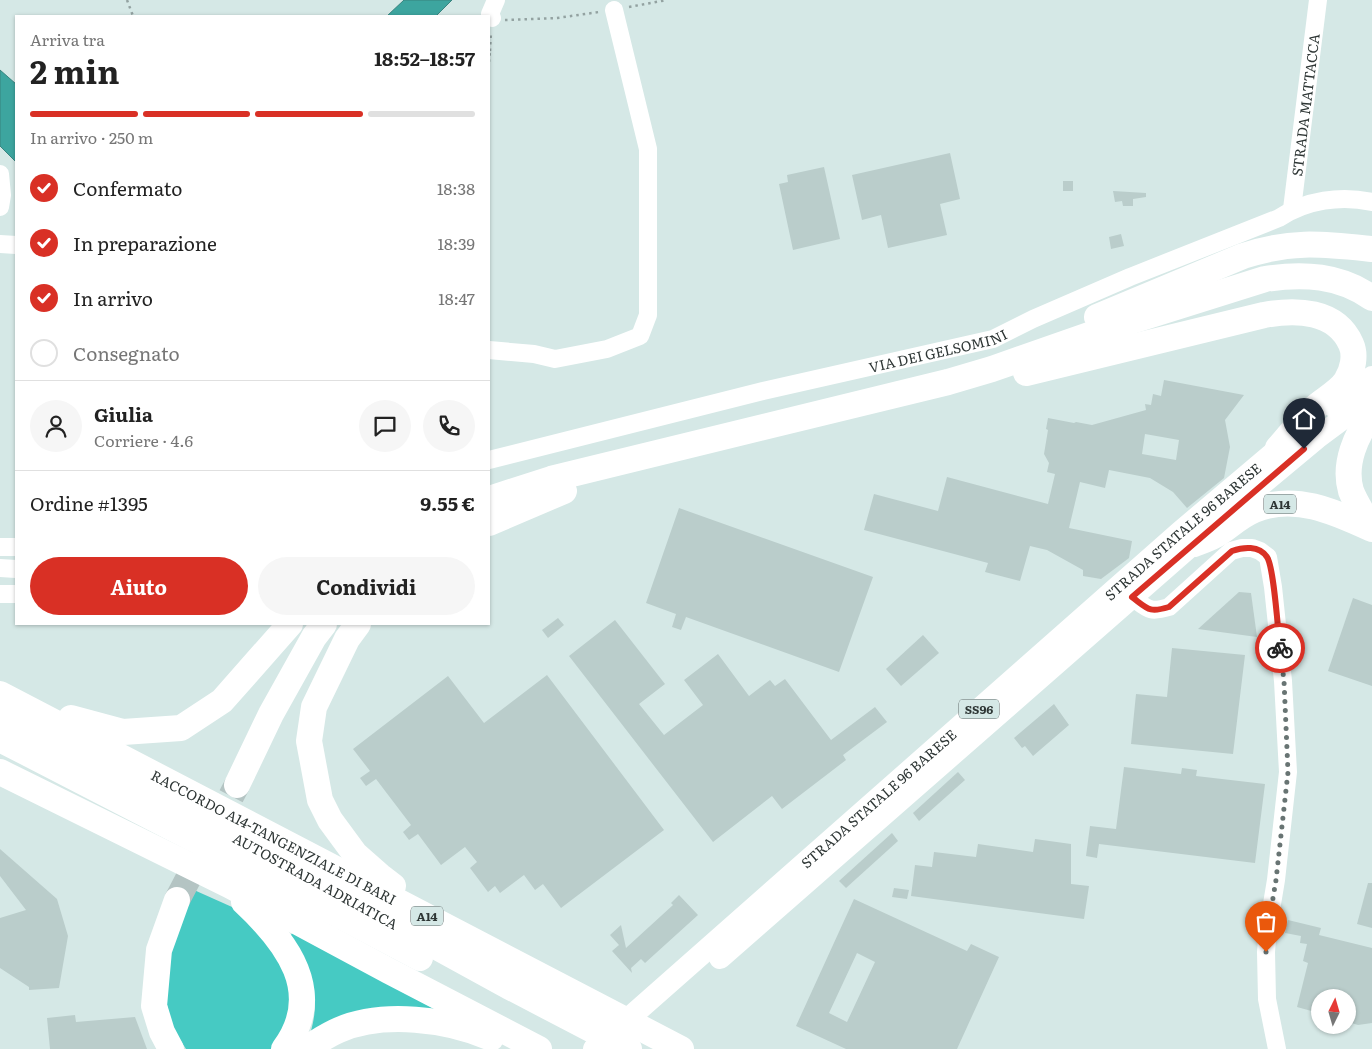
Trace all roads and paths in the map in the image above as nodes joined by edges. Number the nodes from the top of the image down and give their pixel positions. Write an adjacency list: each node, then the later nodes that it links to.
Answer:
1 (127, 0): 6 (path)
2 (496, 0): 7 (street)
3 (667, 0): 5 (path)
4 (1318, 0): 12 (street, STRADA MATTACCA)
5 (614, 10): 7 (path); 17 (street)
6 (133, 15)
7 (494, 20): 8 (path)
8 (490, 51)
9 (0, 174): 11 (street)
10 (1372, 202): 12 (street, VIA DEI GELSOMINI)
11 (0, 207)
12 (1292, 209): 24 (street, VIA DEI GELSOMINI)
13 (0, 244): 14 (street)
14 (15, 245)
15 (1372, 249): 18 (highway)
16 (1372, 298): 18 (highway)
17 (490, 350)
18 (992, 369): 20 (highway)
19 (1372, 377): 23 (main road, STRADA STATALE 96 BARESE / SS96)
20 (948, 382): 23 (highway); 25 (highway)
21 (1372, 397): 31 (main road, STRADA STATALE 96 BARESE / SS96)
22 (1372, 414): 30 (highway, A14)
23 (1278, 448): 55 (main road, STRADA STATALE 96 BARESE / SS96)
24 (490, 460)
25 (630, 460): 26 (highway); 29 (highway)
26 (532, 484): 27 (highway); 28 (highway)
27 (490, 492)
28 (490, 499)
29 (490, 523)
30 (1372, 529): 31 (highway, A14)
31 (1194, 544): 38 (main road, STRADA STATALE 96 BARESE / SS96)
32 (0, 547): 33 (street)
33 (15, 547)
34 (0, 568): 35 (street)
35 (15, 568)
36 (0, 594): 37 (street)
37 (15, 594)
38 (1132, 597): 56 (main road, STRADA STATALE 96 BARESE / SS96); 59 (street)
39 (289, 625): 42 (highway)
40 (323, 625): 45 (highway)
41 (357, 625): 49 (highway)
42 (2, 699): 46 (highway, AUTOSTRADA ADRIATICA / A14)
43 (0, 739): 46 (highway, AUTOSTRADA ADRIATICA / A14)
44 (0, 772): 46 (highway, A14)
45 (237, 785)
46 (164, 814): 47 (highway, A14); 47 (highway, AUTOSTRADA ADRIATICA / A14)
47 (242, 861): 49 (highway, AUTOSTRADA ADRIATICA / A14); 51 (highway); 54 (highway, A14)
48 (177, 900): 50 (highway)
49 (586, 1016): 55 (highway, AUTOSTRADA ADRIATICA / A14); 57 (highway, AUTOSTRADA ADRIATICA / A14); 58 (highway, A14)
50 (171, 1049)
51 (284, 1049)
52 (305, 1049): 53 (highway)
53 (516, 1049)
54 (540, 1049)
55 (593, 1049)
56 (616, 1049)
57 (629, 1049)
58 (682, 1049)
59 (1277, 1049)

